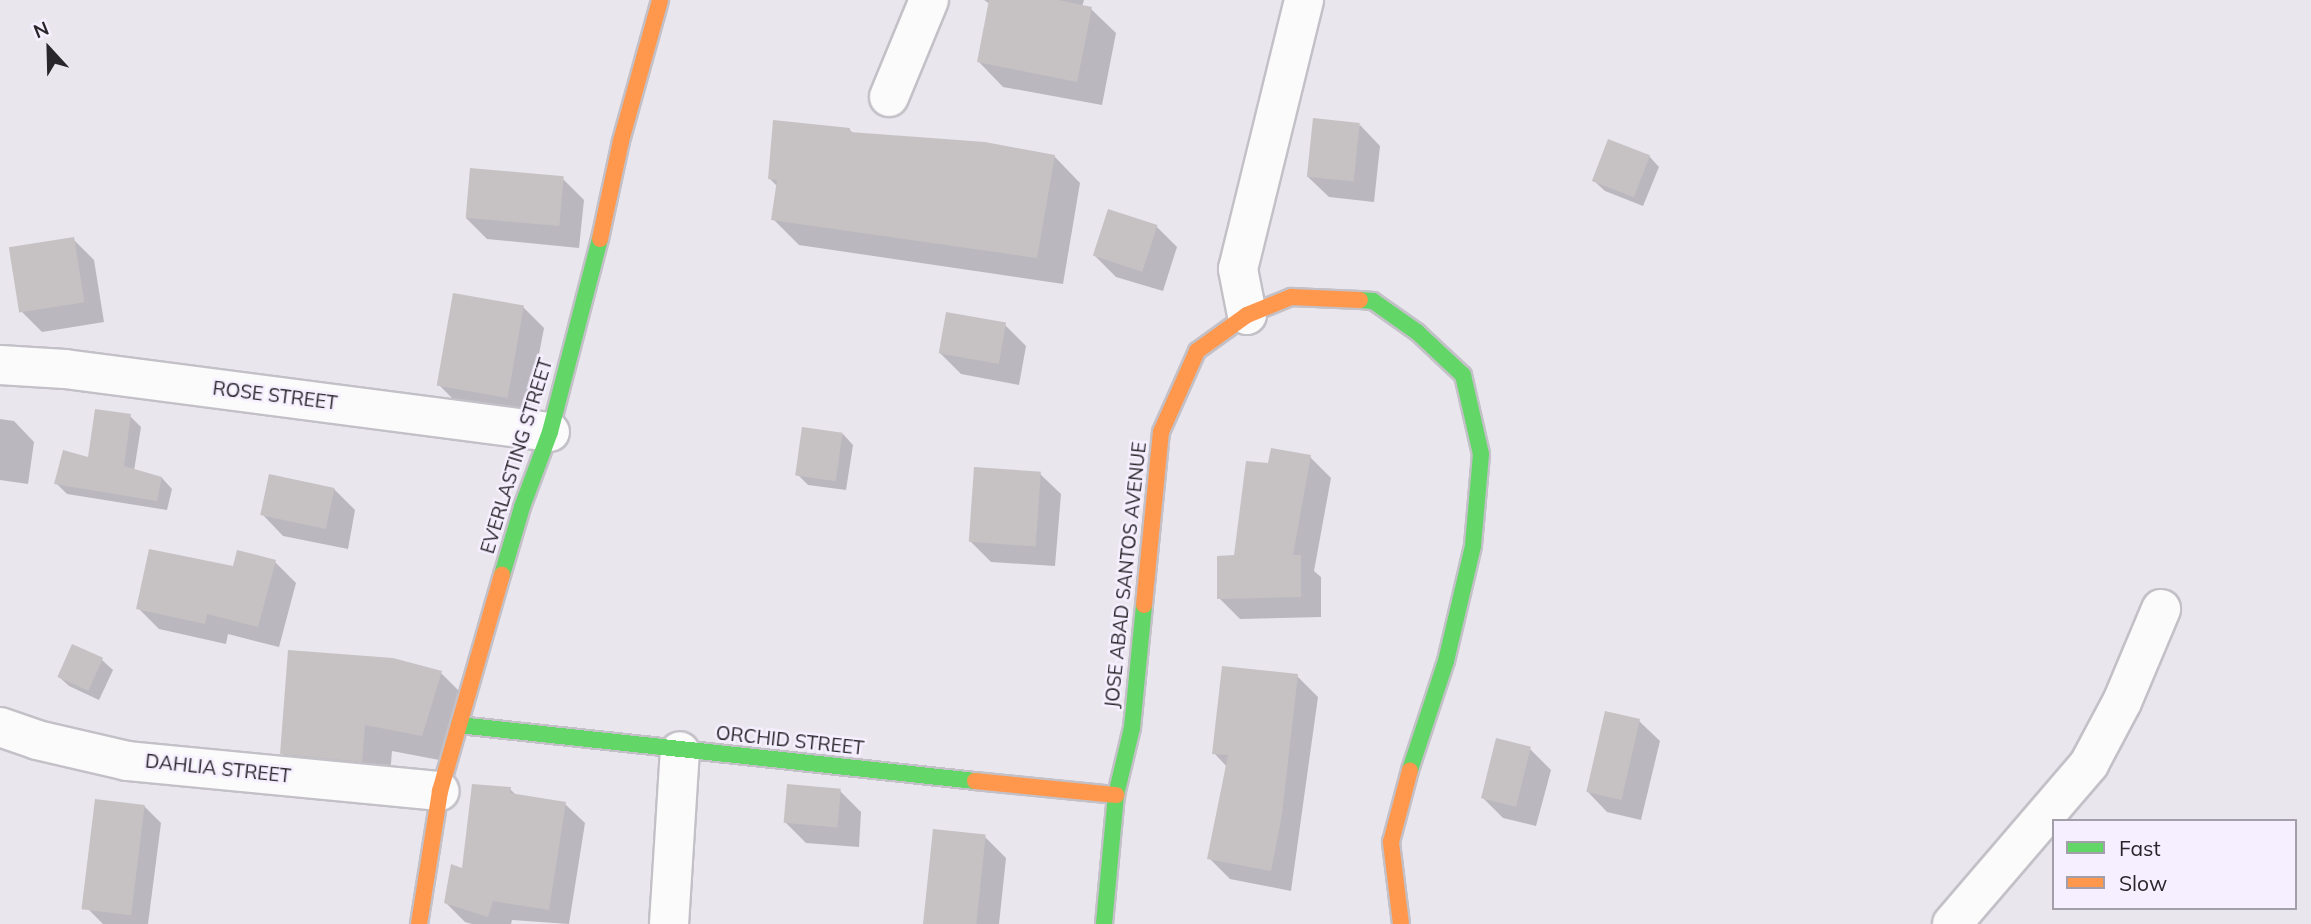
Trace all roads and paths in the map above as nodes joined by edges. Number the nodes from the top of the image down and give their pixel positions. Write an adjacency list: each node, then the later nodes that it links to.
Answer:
1 (660, 0): 7 (main road, EVERLASTING STREET)
2 (929, 0): 4 (street)
3 (1304, 0): 5 (street)
4 (888, 97)
5 (1247, 315): 13 (main road, JOSE ABAD SANTOS AVENUE); 17 (main road, JOSE ABAD SANTOS AVENUE)
6 (0, 365): 7 (street, ROSE STREET)
7 (550, 432): 9 (main road, EVERLASTING STREET)
8 (2161, 609): 18 (street)
9 (459, 725): 11 (main road, ORCHID STREET); 12 (main road, EVERLASTING STREET)
10 (0, 727): 12 (street, DAHLIA STREET)
11 (680, 751): 13 (main road, ORCHID STREET); 15 (street)
12 (440, 791): 14 (main road, EVERLASTING STREET)
13 (1116, 795): 16 (main road, JOSE ABAD SANTOS AVENUE)
14 (419, 924)
15 (669, 924)
16 (1104, 924)
17 (1401, 924)
18 (1952, 924)

